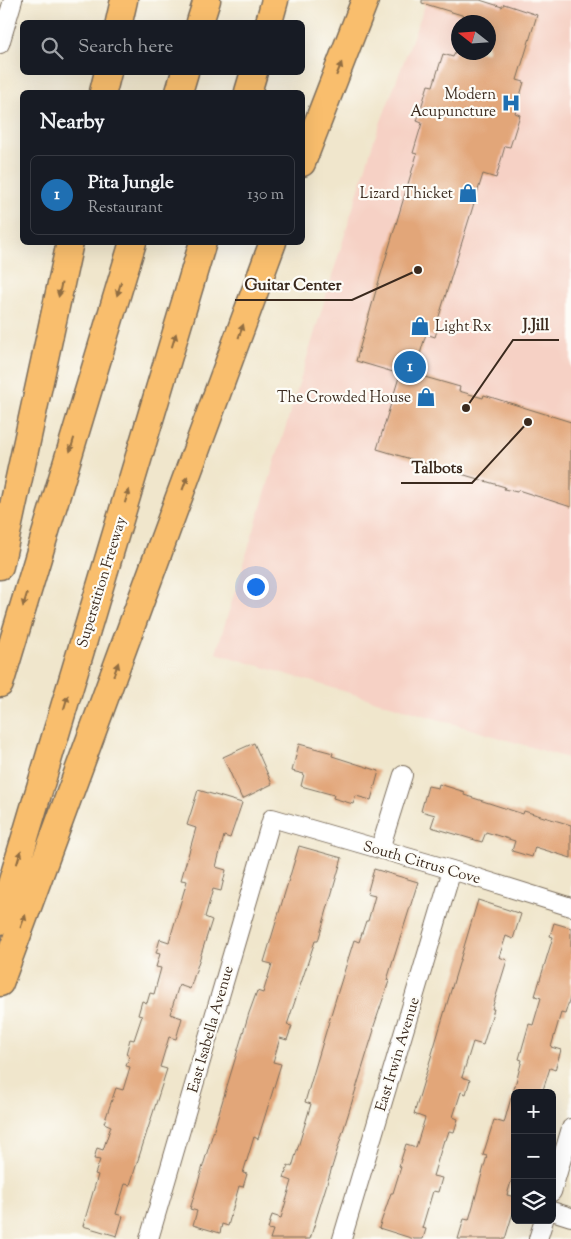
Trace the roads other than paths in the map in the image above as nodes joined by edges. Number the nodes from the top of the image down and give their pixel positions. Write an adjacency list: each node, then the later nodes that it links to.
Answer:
1 (13, 0): 9 (street)
2 (124, 0): 6 (highway)
3 (207, 0): 7 (highway)
4 (275, 0): 8 (highway)
5 (366, 0): 16 (highway, one-way to 5)
6 (119, 20)
7 (201, 20)
8 (270, 20)
9 (0, 44)
10 (107, 75): 13 (highway)
11 (184, 75): 14 (highway)
12 (253, 75): 15 (highway)
13 (104, 90)
14 (180, 90)
15 (249, 90)
16 (305, 155)
17 (69, 245): 21 (highway, one-way to 21)
18 (133, 245): 22 (highway, one-way to 22)
19 (202, 245): 28 (highway, Superstition Freeway, one-way to 19)
20 (272, 245): 29 (highway, one-way to 20)
21 (0, 566)
22 (0, 684)
23 (403, 775): 25 (street)
24 (272, 818): 25 (street, South Citrus Cove); 35 (street, East Isabella Avenue)
25 (380, 849): 26 (street, South Citrus Cove)
26 (452, 870): 27 (street, South Citrus Cove); 36 (street, East Irwin Avenue)
27 (571, 907)
28 (0, 921)
29 (0, 983)
30 (571, 1128): 31 (street)
31 (556, 1179)
32 (556, 1212): 33 (street)
33 (571, 1217)
34 (543, 1224): 37 (street)
35 (149, 1239)
36 (342, 1239)
37 (538, 1239)

